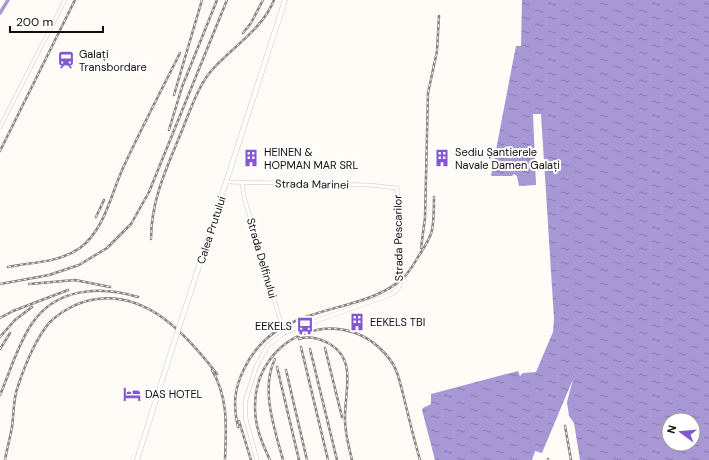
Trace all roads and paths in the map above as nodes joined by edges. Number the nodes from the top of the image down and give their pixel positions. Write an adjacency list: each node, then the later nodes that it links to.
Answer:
1 (65, 0): 3 (street)
2 (285, 0): 4 (highway, Calea Prutului)
3 (0, 126)
4 (226, 182): 5 (street, Strada Marinei); 8 (highway, Calea Prutului, bridge)
5 (242, 183): 6 (street, Strada Marinei); 7 (street, Strada Delfinului)
6 (397, 188): 7 (street, Strada Pescarilor)
7 (284, 333): 9 (street)
8 (137, 460)
9 (257, 460)

